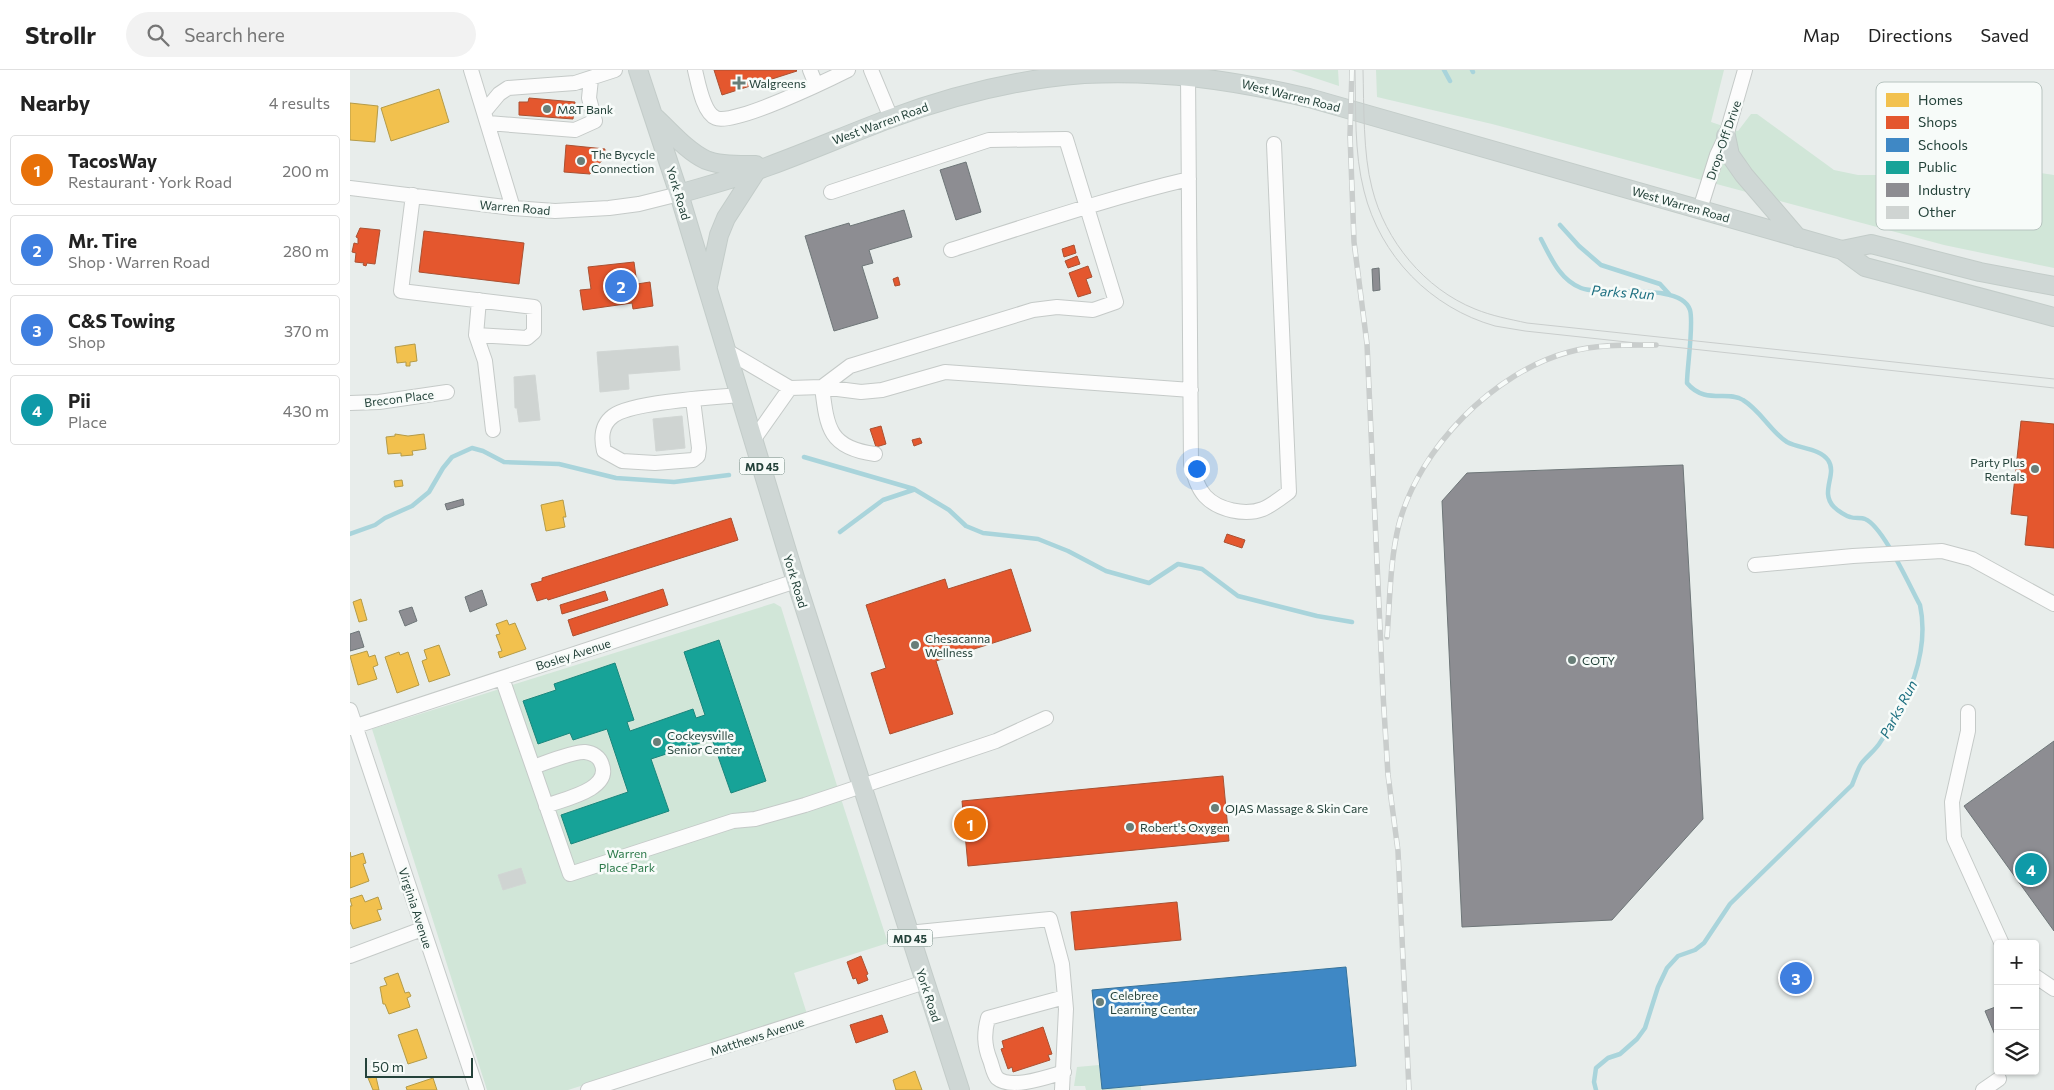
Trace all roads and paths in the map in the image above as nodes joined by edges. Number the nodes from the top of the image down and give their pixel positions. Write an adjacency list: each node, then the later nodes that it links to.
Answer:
1 (471, 70): 13 (street)
2 (615, 70): 10 (street)
3 (638, 70): 12 (main road, York Road / MD 45)
4 (695, 70): 11 (street)
5 (810, 70): 11 (street)
6 (848, 70): 11 (street)
7 (871, 70): 14 (street)
8 (1745, 70): 15 (street, Drop-Off Drive)
9 (1188, 75): 14 (main road, West Warren Road); 18 (street); 25 (main road, West Warren Road)
10 (591, 79): 13 (street); 13 (street)
11 (816, 85)
12 (654, 116): 17 (main road); 21 (main road, York Road / MD 45)
13 (486, 118): 24 (street)
14 (891, 118): 17 (main road, West Warren Road)
15 (1726, 136): 25 (street, Drop-Off Drive); 26 (main road)
16 (1274, 144): 37 (street)
17 (763, 168): 21 (main road, West Warren Road); 30 (main road)
18 (1189, 180): 23 (street); 37 (street)
19 (350, 188): 22 (street, Warren Road)
20 (831, 192): 23 (street)
21 (679, 194): 24 (street, Warren Road); 30 (main road, York Road / MD 45)
22 (413, 195): 24 (street, Warren Road); 31 (street)
23 (1086, 206): 27 (street); 35 (street)
24 (513, 208)
25 (1700, 210): 26 (main road, West Warren Road)
26 (1798, 238): 28 (main road, West Warren Road)
27 (951, 250)
28 (1842, 250): 29 (main road, West Warren Road); 32 (main road, West Warren Road)
29 (2054, 286)
30 (708, 288): 34 (main road, York Road / MD 45)
31 (479, 300): 33 (street); 33 (street)
32 (2054, 317)
33 (476, 335): 42 (street)
34 (727, 351): 36 (street); 39 (main road, York Road / MD 45)
35 (822, 387): 36 (street); 37 (street); 44 (street)
36 (790, 388): 43 (street)
37 (1190, 390)
38 (447, 392): 41 (street, Brecon Place)
39 (741, 395): 40 (street); 43 (main road, York Road / MD 45)
40 (692, 400): 40 (street)
41 (350, 403)
42 (493, 430)
43 (754, 439): 46 (main road, York Road / MD 45)
44 (875, 454)
45 (1755, 565): 47 (street)
46 (796, 581): 48 (street, Bosley Avenue); 54 (main road, York Road / MD 45)
47 (2054, 604)
48 (502, 678): 52 (street, Bosley Avenue); 53 (street)
49 (350, 710): 52 (street, Virginia Avenue)
50 (1968, 712): 58 (street)
51 (1046, 718): 54 (street)
52 (353, 727): 56 (street, Virginia Avenue)
53 (533, 767): 55 (street); 55 (street)
54 (861, 786): 55 (street); 57 (main road, York Road / MD 45)
55 (546, 806)
56 (422, 929): 59 (street); 66 (street, Virginia Avenue)
57 (908, 933): 61 (main road, York Road / MD 45); 63 (street)
58 (2000, 940)
59 (350, 956)
60 (2039, 979): 62 (street)
61 (925, 982): 67 (street, Matthews Avenue); 68 (main road, York Road / MD 45)
62 (2054, 989)
63 (1065, 998): 64 (street); 64 (street)
64 (1064, 1072): 69 (street)
65 (1999, 1079): 70 (street)
66 (477, 1090)
67 (588, 1090)
68 (960, 1090)
69 (1062, 1090)
70 (1983, 1090)

